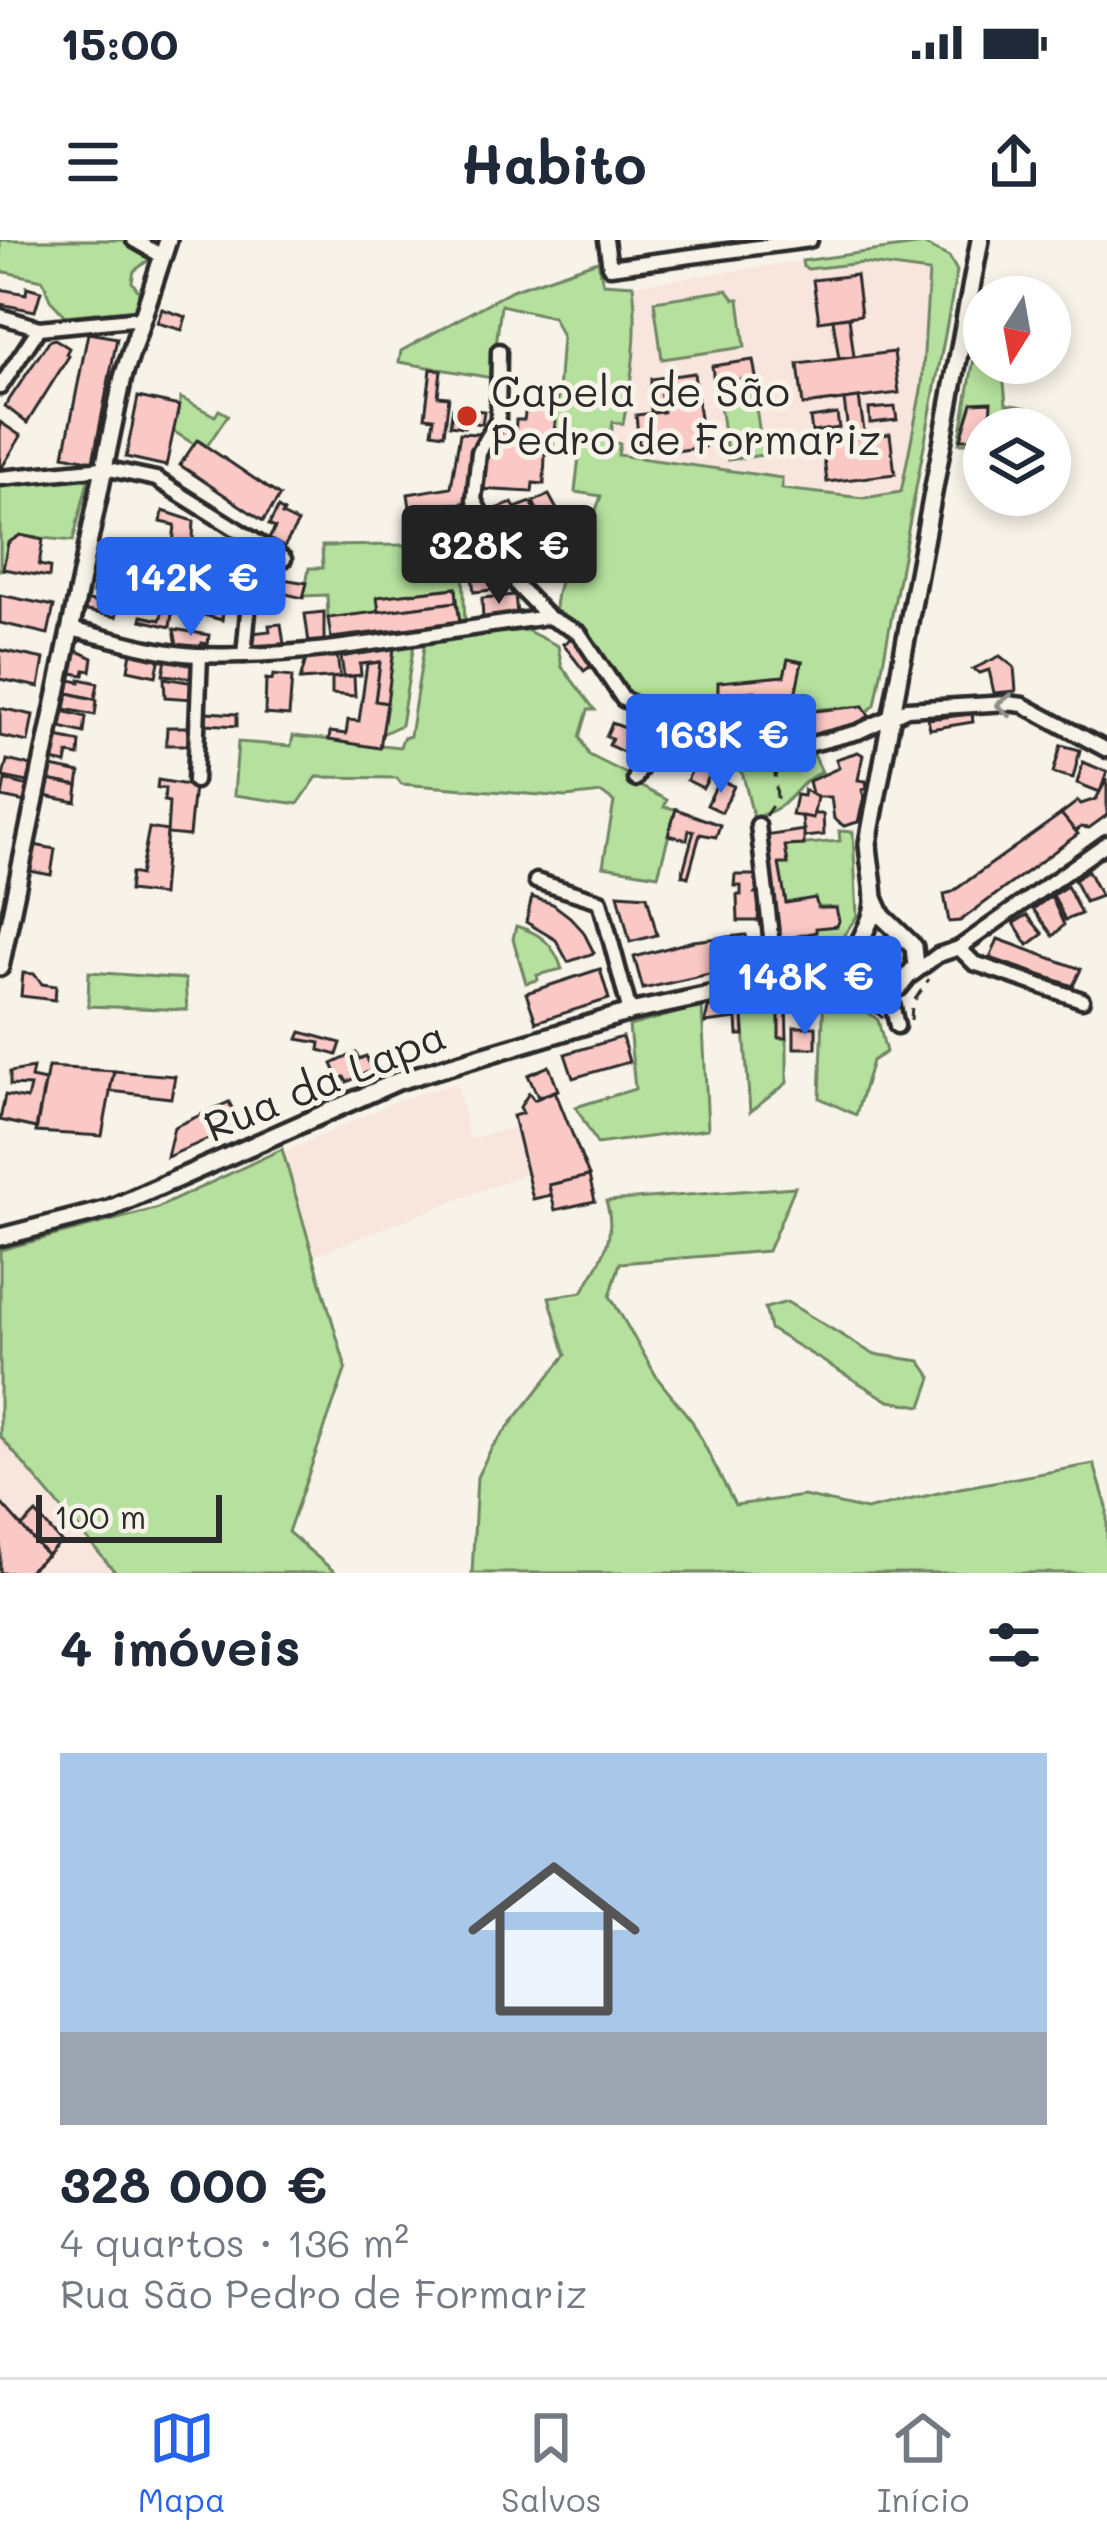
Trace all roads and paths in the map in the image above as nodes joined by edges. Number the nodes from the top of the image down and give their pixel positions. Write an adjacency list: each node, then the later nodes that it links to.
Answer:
1 (134, 240): 5 (street)
2 (606, 240): 3 (street)
3 (810, 240)
4 (980, 240): 21 (main road)
5 (165, 248): 7 (main road)
6 (0, 316): 8 (street)
7 (142, 318): 8 (street); 11 (main road)
8 (40, 328): 10 (street)
9 (499, 351): 15 (street)
10 (0, 386)
11 (104, 468): 12 (street); 13 (street); 18 (main road)
12 (0, 478)
13 (250, 538): 14 (street); 20 (street)
14 (284, 559)
15 (531, 599): 16 (street); 17 (street)
16 (548, 617): 17 (street); 22 (street)
17 (520, 621): 20 (street)
18 (70, 629): 19 (street); 34 (main road)
19 (200, 655): 20 (street); 26 (street)
20 (244, 655)
21 (891, 716): 23 (street); 24 (street, one-way to 21); 30 (main road)
22 (668, 719): 23 (street); 25 (street)
23 (808, 745): 27 (path)
24 (1107, 750)
25 (635, 779)
26 (194, 781)
27 (758, 825): 38 (street)
28 (1107, 843): 33 (street)
29 (536, 881): 42 (street)
30 (874, 898): 31 (main road); 32 (main road)
31 (905, 935): 32 (main road); 33 (street); 36 (main road)
32 (858, 942): 35 (main road, Rua da Lapa); 39 (main road)
33 (953, 950): 36 (street); 41 (street)
34 (0, 967)
35 (821, 971): 38 (main road, Rua da Lapa); 39 (main road, Rua da Lapa)
36 (912, 975): 40 (main road)
37 (930, 976): 43 (path)
38 (776, 980): 42 (main road, Rua da Lapa)
39 (855, 985): 40 (main road); 43 (path)
40 (890, 990): 43 (street)
41 (1082, 1000)
42 (630, 1012): 44 (main road, Rua da Lapa)
43 (898, 1024)
44 (0, 1237)

